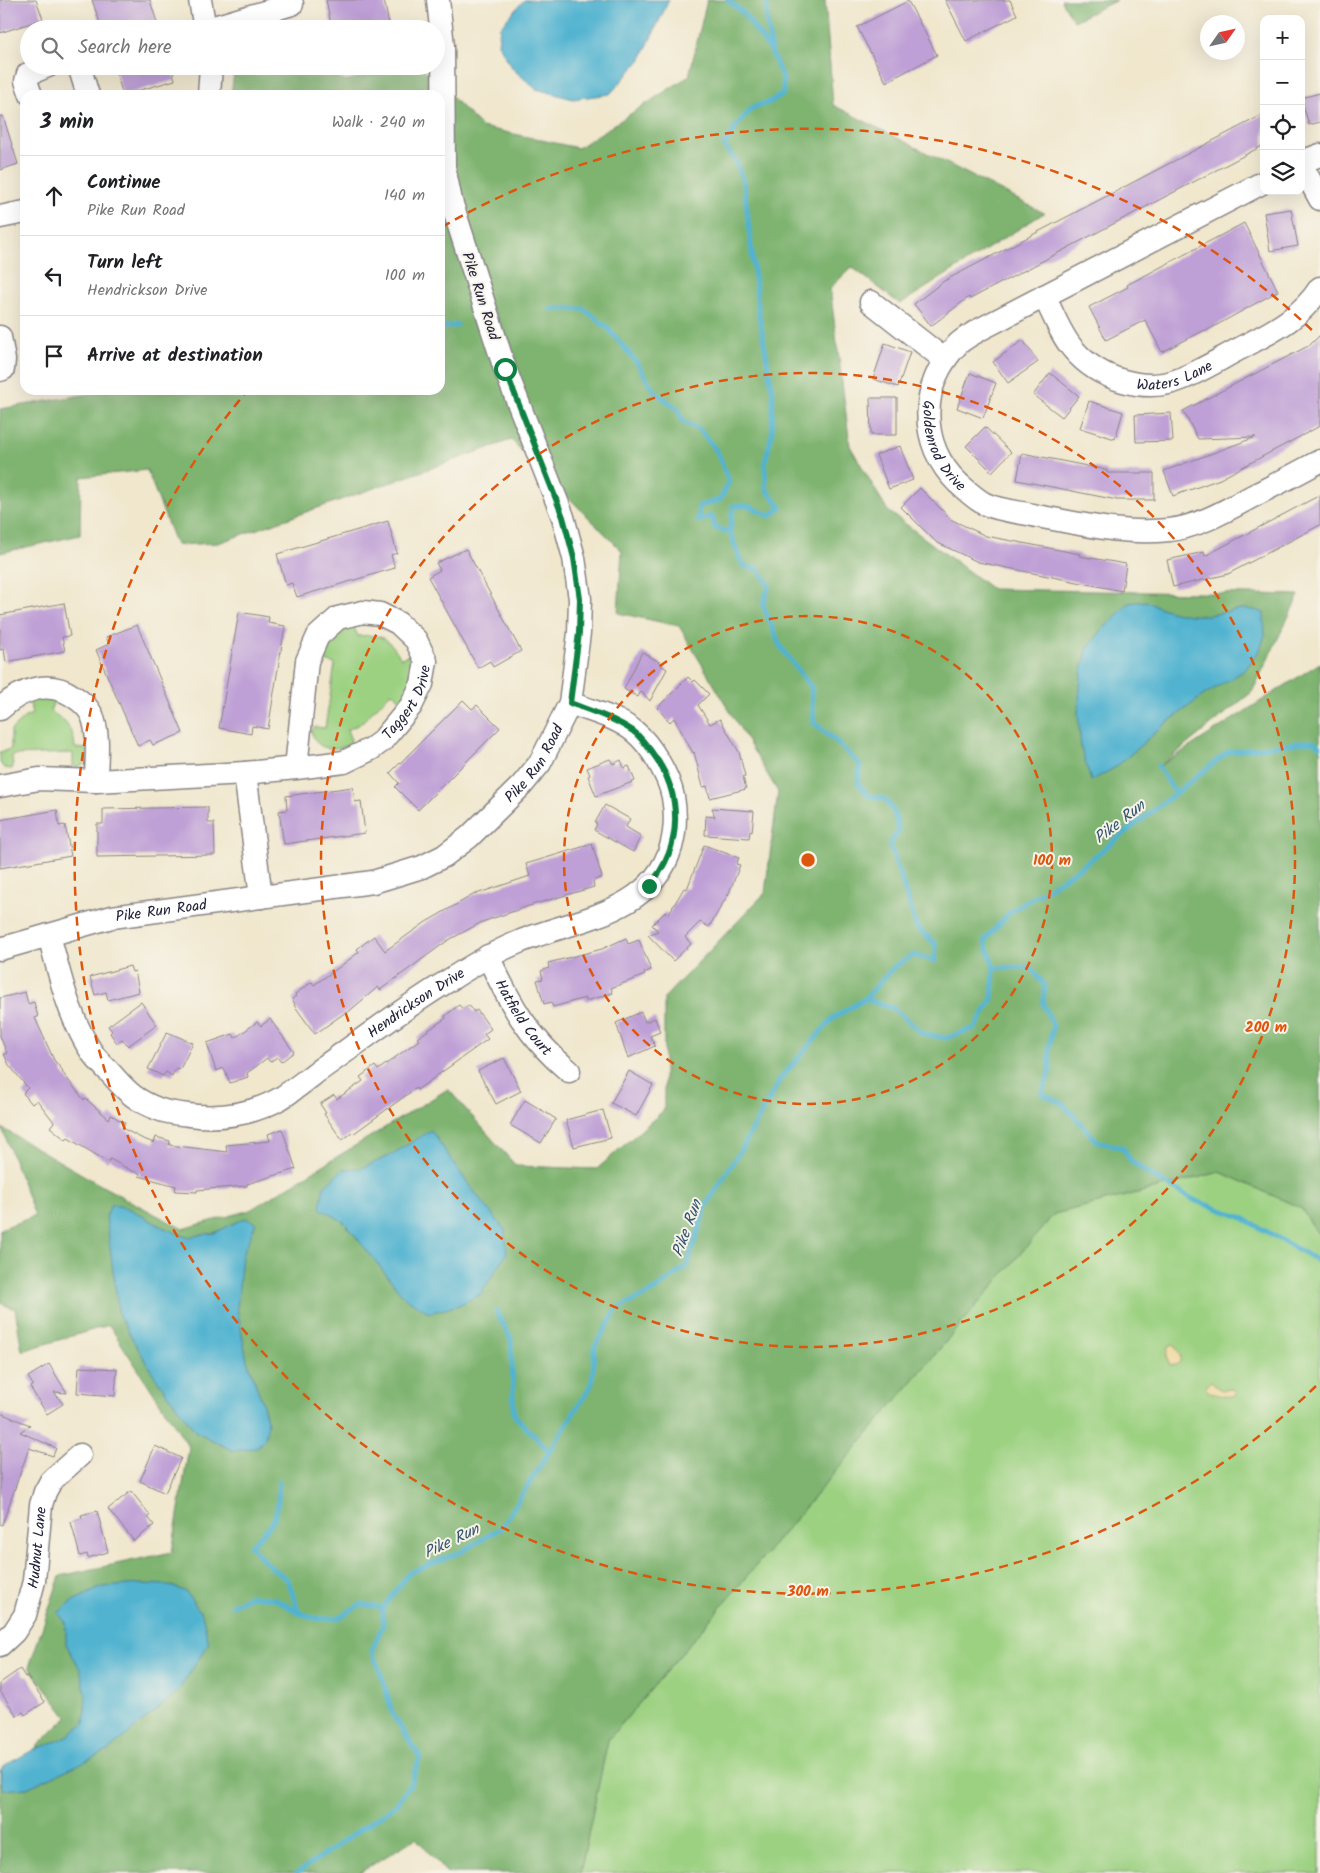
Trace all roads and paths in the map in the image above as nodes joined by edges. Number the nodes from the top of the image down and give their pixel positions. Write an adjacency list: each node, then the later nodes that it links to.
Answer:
1 (200, 0): 4 (street)
2 (291, 0): 5 (street)
3 (438, 0): 6 (street, Pike Run Road)
4 (204, 20)
5 (237, 20)
6 (440, 20)
7 (28, 75): 11 (street)
8 (82, 75): 12 (street)
9 (210, 75): 13 (street)
10 (443, 75): 14 (street, Pike Run Road)
11 (29, 90)
12 (86, 90)
13 (209, 90)
14 (443, 90)
15 (1320, 155): 16 (street)
16 (1305, 161)
17 (1305, 170): 20 (street)
18 (445, 172): 30 (street, Pike Run Road)
19 (1260, 184): 24 (street, Goldenrod Drive)
20 (1320, 198)
21 (20, 213): 22 (street)
22 (0, 216)
23 (1320, 288): 24 (street, Waters Lane)
24 (1044, 296): 27 (street, Goldenrod Drive)
25 (871, 302): 27 (street)
26 (0, 337): 28 (street)
27 (945, 360): 29 (street, Goldenrod Drive)
28 (0, 370)
29 (1320, 461)
30 (570, 703): 36 (street, Pike Run Road); 39 (street, Hendrickson Drive)
31 (0, 709): 34 (street)
32 (296, 768): 32 (street, Taggert Drive); 33 (street, Taggert Drive)
33 (245, 773): 34 (street, Taggert Drive); 36 (street)
34 (96, 781): 35 (street, Taggert Drive)
35 (0, 786)
36 (261, 897): 37 (street, Pike Run Road)
37 (49, 935): 38 (street, Pike Run Road); 39 (street, Hendrickson Drive)
38 (0, 949)
39 (488, 956): 40 (street, Hatfield Court)
40 (569, 1071)
41 (80, 1454): 42 (street, Hudnut Lane)
42 (0, 1645)

